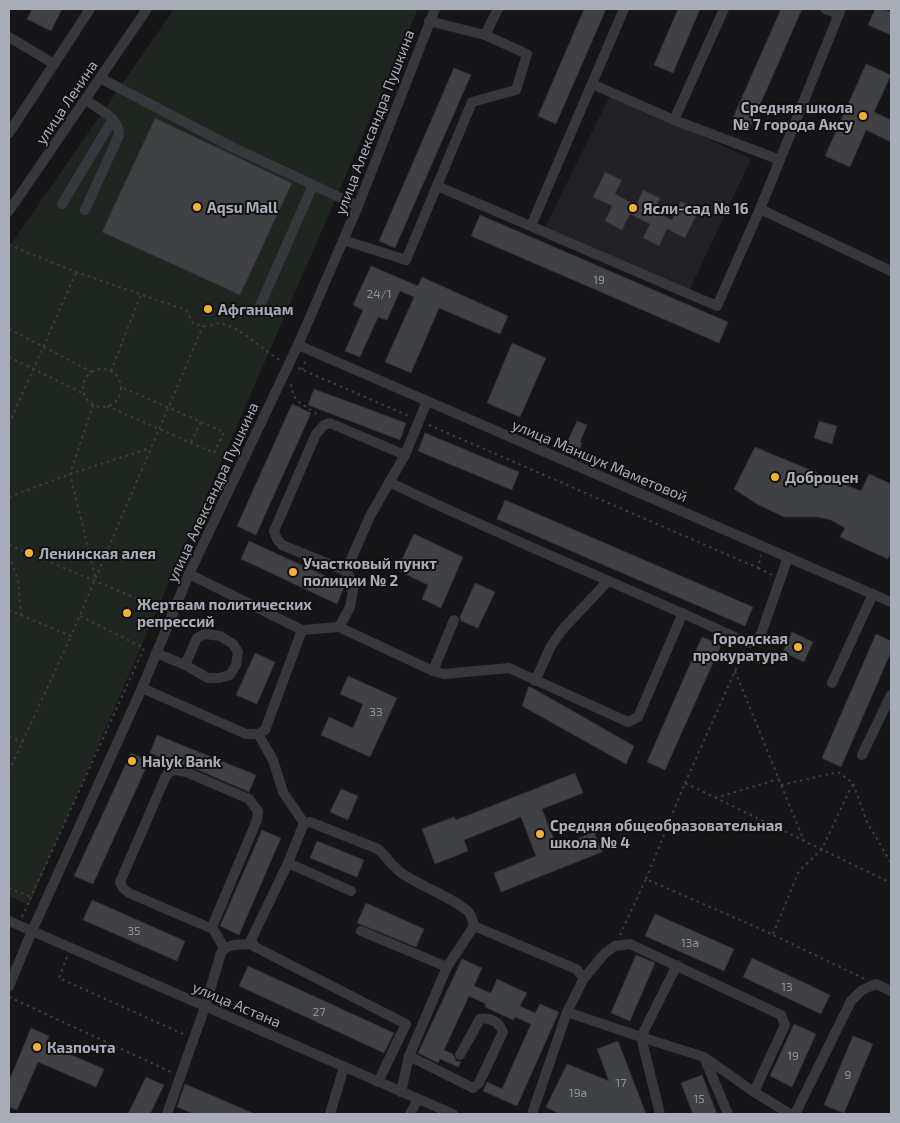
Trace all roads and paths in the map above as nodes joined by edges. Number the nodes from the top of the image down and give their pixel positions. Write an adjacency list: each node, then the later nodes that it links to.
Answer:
1 (90, 9): 12 (street)
2 (147, 9): 13 (street, улица Ленина)
3 (435, 9): 9 (street, улица Александра Пушкина)
4 (498, 9): 10 (street)
5 (624, 9): 14 (street)
6 (724, 9): 17 (street)
7 (825, 9): 8 (street)
8 (840, 12): 19 (street)
9 (430, 21): 10 (street); 23 (street, улица Александра Пушкина)
10 (485, 35): 21 (street)
11 (9, 37): 12 (street)
12 (54, 64): 18 (street)
13 (100, 78): 15 (street, улица Ленина); 20 (street)
14 (592, 84): 17 (street); 27 (street)
15 (86, 100): 16 (street); 26 (street, улица Ленина)
16 (113, 119): 22 (street); 25 (street)
17 (674, 120): 19 (street)
18 (9, 133)
19 (780, 160): 24 (street)
20 (313, 185): 23 (street); 33 (street)
21 (437, 186): 27 (street); 28 (street)
22 (62, 204)
23 (358, 206): 28 (street, улица Александра Пушкина)
24 (760, 209): 27 (street); 30 (street)
25 (85, 210)
26 (9, 212)
27 (531, 226)
28 (343, 240): 36 (street, улица Александра Пушкина)
29 (9, 245): 31 (path)
30 (891, 271)
31 (76, 272): 32 (path); 37 (path)
32 (141, 294): 34 (path); 41 (path)
33 (258, 310)
34 (203, 326): 39 (path); 49 (path)
35 (9, 329): 37 (path)
36 (298, 345): 39 (street, улица Александра Пушкина); 46 (street, улица Маншук Маметовой)
37 (43, 347): 40 (path); 42 (path)
38 (9, 357): 40 (path)
39 (288, 364): 50 (path); 67 (street, улица Александра Пушкина)
40 (33, 368): 45 (path); 52 (path)
41 (111, 371): 42 (path); 44 (path)
42 (92, 372): 45 (path)
43 (291, 382): 53 (path)
44 (121, 387): 48 (path); 49 (path)
45 (84, 394): 47 (path)
46 (427, 401): 50 (street); 62 (street, улица Маншук Маметовой)
47 (93, 405): 48 (path); 58 (path)
48 (108, 406): 54 (path)
49 (168, 407): 51 (path); 54 (path)
50 (419, 420): 57 (street); 65 (path)
51 (201, 422): 55 (path); 55 (path)
52 (9, 424)
53 (324, 425): 57 (street); 66 (street)
54 (159, 429): 55 (path); 56 (path)
55 (190, 443)
56 (151, 448): 58 (path); 69 (path)
57 (405, 455): 59 (street)
58 (70, 474): 60 (path); 69 (path)
59 (389, 482): 66 (street); 70 (street)
60 (9, 497)
61 (9, 544): 69 (path)
62 (763, 546): 64 (street, улица Маншук Маметовой); 65 (path)
63 (9, 556): 76 (path)
64 (788, 557): 68 (street); 71 (street, улица Маншук Маметовой)
65 (758, 568): 68 (path)
66 (346, 571): 79 (street)
67 (189, 574): 75 (street, улица Александра Пушкина); 80 (street)
68 (780, 579): 82 (street)
69 (96, 581): 75 (path); 77 (path)
70 (608, 581): 74 (street); 87 (street)
71 (873, 594): 72 (street, улица Маншук Маметовой); 88 (street)
72 (890, 599)
73 (9, 610): 76 (path)
74 (683, 613): 82 (street); 87 (street)
75 (173, 614): 83 (street, улица Александра Пушкина)
76 (21, 615): 81 (path)
77 (80, 616): 81 (path); 110 (path)
78 (454, 620): 85 (street)
79 (339, 627): 80 (street); 85 (street)
80 (302, 630): 91 (street)
81 (71, 636): 93 (path)
82 (748, 643): 86 (path)
83 (156, 653): 84 (street); 89 (street, улица Александра Пушкина)
84 (185, 665): 84 (street)
85 (433, 671): 87 (street)
86 (735, 672): 96 (path); 98 (path)
87 (535, 680)
88 (832, 683)
89 (142, 688): 91 (street); 114 (street, улица Александра Пушкина)
90 (891, 695): 94 (street)
91 (258, 734): 101 (street)
92 (9, 737): 93 (path)
93 (23, 742): 95 (path)
94 (862, 755)
95 (9, 772)
96 (779, 779): 99 (path); 100 (path)
97 (853, 783): 99 (path); 103 (path); 105 (path)
98 (686, 784): 100 (path); 106 (path)
99 (781, 785): 102 (path)
100 (715, 798): 102 (path)
101 (304, 823): 104 (street); 112 (street)
102 (804, 840): 103 (path)
103 (822, 849): 107 (path); 116 (path)
104 (288, 863): 109 (street); 117 (street)
105 (891, 863)
106 (646, 879): 116 (path); 118 (path)
107 (891, 883)
108 (9, 888): 110 (path)
109 (351, 891)
110 (31, 897): 111 (path)
111 (14, 923): 114 (street, улица Астана)
112 (474, 926): 122 (street); 123 (street)
113 (212, 927): 113 (street); 120 (street)
114 (32, 931): 119 (street, улица Астана); 125 (street, улица Александра Пушкина)
115 (361, 931): 122 (street)
116 (773, 934): 124 (path)
117 (252, 944): 120 (street); 137 (street)
118 (615, 946): 121 (street); 123 (street)
119 (70, 948): 128 (street, улица Астана); 131 (path)
120 (224, 948): 128 (street)
121 (677, 965): 130 (street); 139 (street)
122 (447, 967): 132 (street)
123 (584, 978): 129 (street)
124 (876, 984): 126 (street); 149 (street)
125 (9, 986)
126 (891, 991)
127 (9, 997): 136 (path)
128 (205, 1006): 131 (street); 135 (street, улица Астана)
129 (567, 1012): 130 (street); 145 (street)
130 (640, 1037): 134 (street); 146 (street)
131 (194, 1039): 136 (street)
132 (409, 1056): 133 (street); 138 (street)
133 (460, 1056)
134 (704, 1057): 139 (street); 147 (street)
135 (344, 1067): 137 (street, улица Астана); 142 (street)
136 (180, 1076): 141 (street)
137 (378, 1082): 138 (street, улица Астана)
138 (401, 1092): 140 (street, улица Астана)
139 (754, 1092): 148 (street)
140 (418, 1099): 143 (street); 144 (street, улица Астана)
141 (171, 1113)
142 (330, 1114)
143 (410, 1114)
144 (453, 1114)
145 (532, 1114)
146 (660, 1114)
147 (728, 1114)
148 (790, 1114)
149 (795, 1114)

